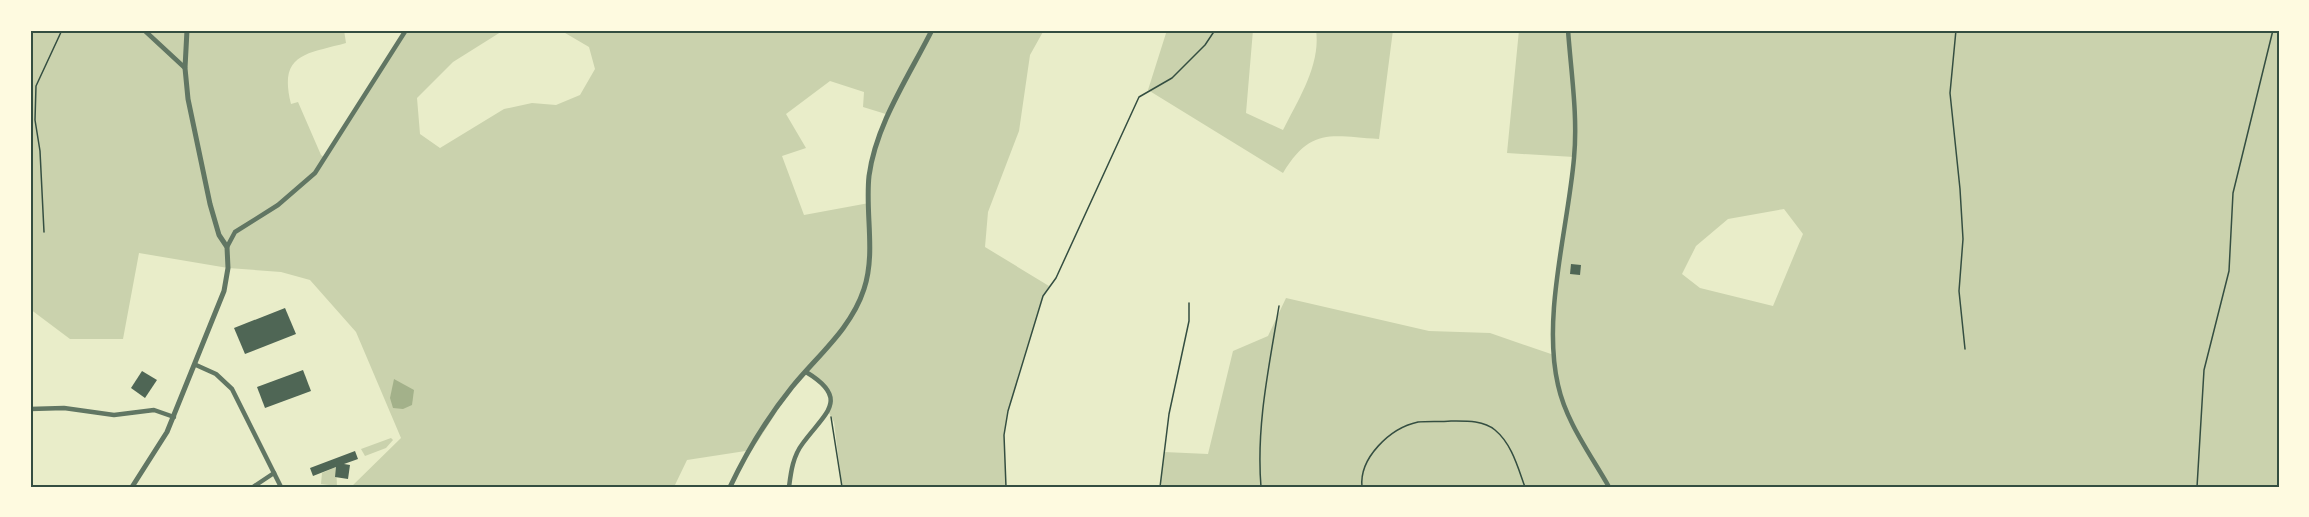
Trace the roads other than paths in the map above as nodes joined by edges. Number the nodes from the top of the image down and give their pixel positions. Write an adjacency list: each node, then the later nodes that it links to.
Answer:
1 (144, 30): 6 (street)
2 (187, 30): 6 (street)
3 (406, 30): 7 (street)
4 (932, 30): 9 (street)
5 (1568, 30): 18 (street)
6 (185, 68): 7 (street)
7 (227, 247): 8 (street)
8 (196, 365): 11 (street); 12 (street)
9 (806, 372): 16 (street); 17 (street)
10 (30, 409): 11 (street)
11 (174, 417): 13 (street)
12 (274, 473): 14 (street); 15 (street)
13 (132, 487)
14 (253, 487)
15 (281, 487)
16 (730, 487)
17 (789, 487)
18 (1609, 487)

